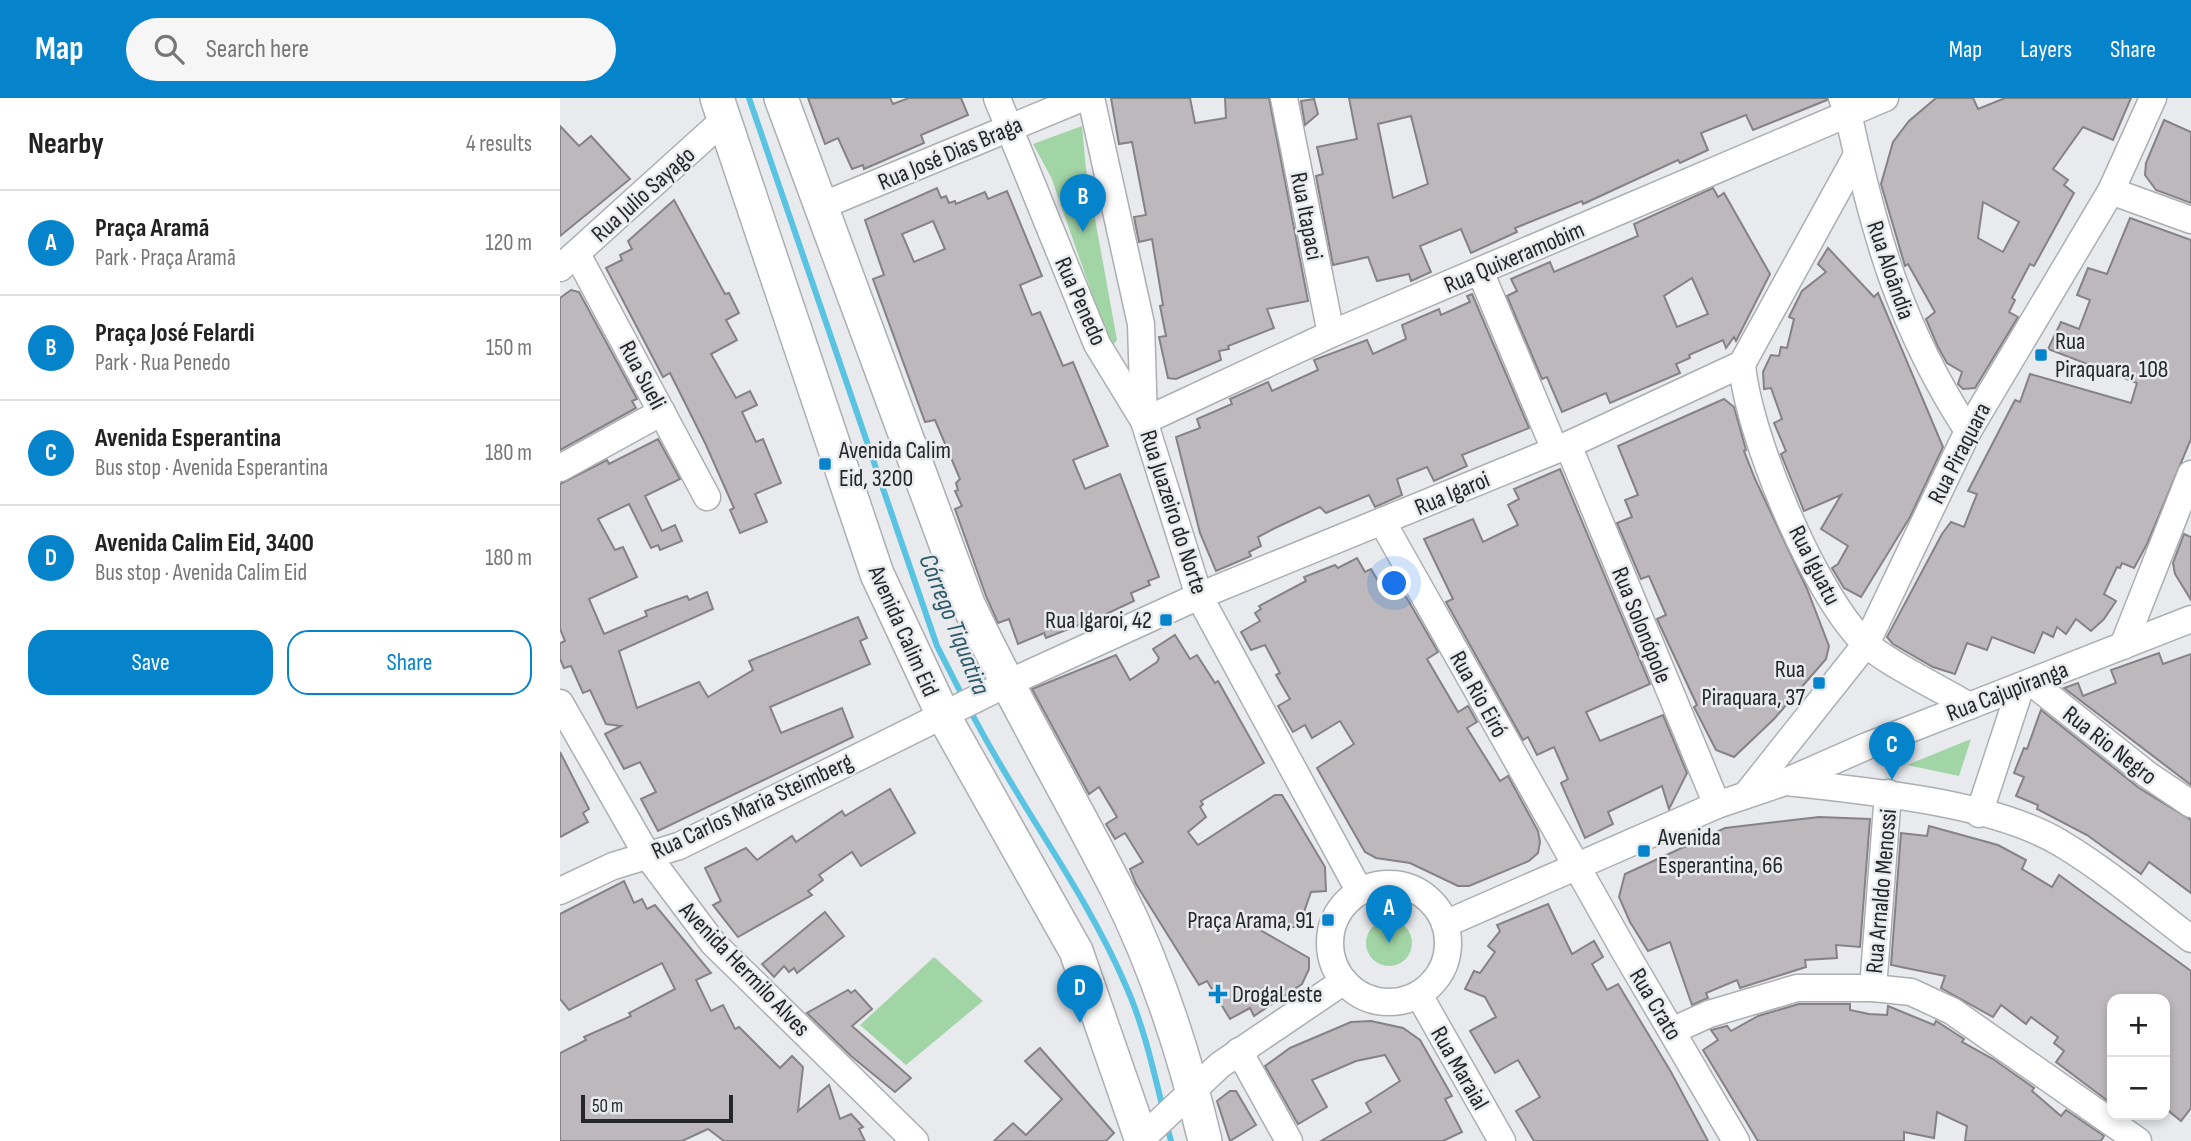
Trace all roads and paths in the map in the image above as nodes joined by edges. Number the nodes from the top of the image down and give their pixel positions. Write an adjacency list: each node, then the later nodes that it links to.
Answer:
1 (781, 98): 13 (main road)
2 (997, 98): 10 (street, Rua Penedo)
3 (1082, 98): 10 (street, Rua José Dias Braga)
4 (1091, 98): 20 (street, Rua Juazeiro do Norte)
5 (1284, 98): 17 (street, Rua Itapaci)
6 (1885, 98): 8 (street, Rua Quixeramobim)
7 (2153, 98): 12 (street, Rua Piraquara)
8 (1845, 105): 11 (street, Rua Aloândia); 16 (street, Rua Quixeramobim)
9 (721, 108): 15 (street, Rua Julio Sayago); 35 (main road, Avenida Calim Eid)
10 (1008, 129): 13 (street, Rua José Dias Braga); 20 (street, Rua Penedo)
11 (1857, 155): 18 (street); 21 (street, Rua Aloândia)
12 (2111, 191): 14 (street); 21 (street, Rua Piraquara)
13 (819, 207): 32 (main road)
14 (2191, 220)
15 (569, 261): 19 (street, Rua Sueli)
16 (1480, 271): 17 (street, Rua Quixeramobim); 22 (street, Rua Solonópole)
17 (1331, 334): 20 (street, Rua Quixeramobim)
18 (1742, 364): 22 (street, Rua Igaroi); 29 (street, Rua Iguatu)
19 (662, 412): 23 (street); 25 (street, Rua Sueli)
20 (1144, 421): 27 (street, Rua Juazeiro do Norte)
21 (1968, 431): 29 (street, Rua Piraquara)
22 (1561, 447): 26 (street, Rua Igaroi); 40 (street, Rua Solonópole)
23 (560, 468)
24 (2191, 474): 30 (street)
25 (707, 497)
26 (1383, 523): 27 (street, Rua Igaroi); 43 (street, Rua Rio Eiró)
27 (1199, 596): 32 (street, Rua Igaroi); 45 (street, Rua Juazeiro do Norte)
28 (2191, 619): 30 (street, Rua Cajupiranga)
29 (1866, 644): 34 (street, Rua Iguatu); 38 (street, Rua Piraquara)
30 (2123, 646): 31 (street, Rua Cajupiranga)
31 (2026, 684): 34 (street, Rua Cajupiranga); 39 (street, Rua Rio Negro); 41 (street)
32 (992, 690): 35 (street, Rua Igaroi); 53 (main road)
33 (560, 703): 42 (street, Avenida Hermilo Alves)
34 (1969, 706): 36 (street, Rua Cajupiranga)
35 (948, 713): 42 (street, Rua Carlos Maria Steimberg); 54 (main road, Avenida Calim Eid)
36 (1785, 782): 37 (street); 38 (street, Rua Cajupiranga)
37 (1888, 793): 41 (street); 49 (street, Rua Arnaldo Menossi)
38 (1746, 795): 40 (street, Rua Cajupiranga)
39 (2191, 804)
40 (1717, 806): 43 (street, Rua Cajupiranga)
41 (1979, 814): 47 (street)
42 (647, 855): 44 (street, Rua Carlos Maria Steimberg); 55 (street, Avenida Hermilo Alves)
43 (1576, 866): 46 (street, Rua Cajupiranga); 51 (street, Rua Crato)
44 (560, 891)
45 (1360, 892): 46 (street); 48 (street)
46 (1445, 923): 50 (street)
47 (2191, 939)
48 (1343, 981): 50 (street); 52 (street)
49 (1873, 988): 51 (street); 60 (street)
50 (1419, 995): 58 (street, Rua Maraial)
51 (1672, 1031): 59 (street, Rua Crato)
52 (1239, 1051): 53 (street); 57 (street)
53 (1184, 1098): 54 (street); 56 (main road)
54 (1144, 1136)
55 (915, 1141)
56 (1205, 1141)
57 (1289, 1141)
58 (1502, 1141)
59 (1736, 1141)
60 (2138, 1141)

